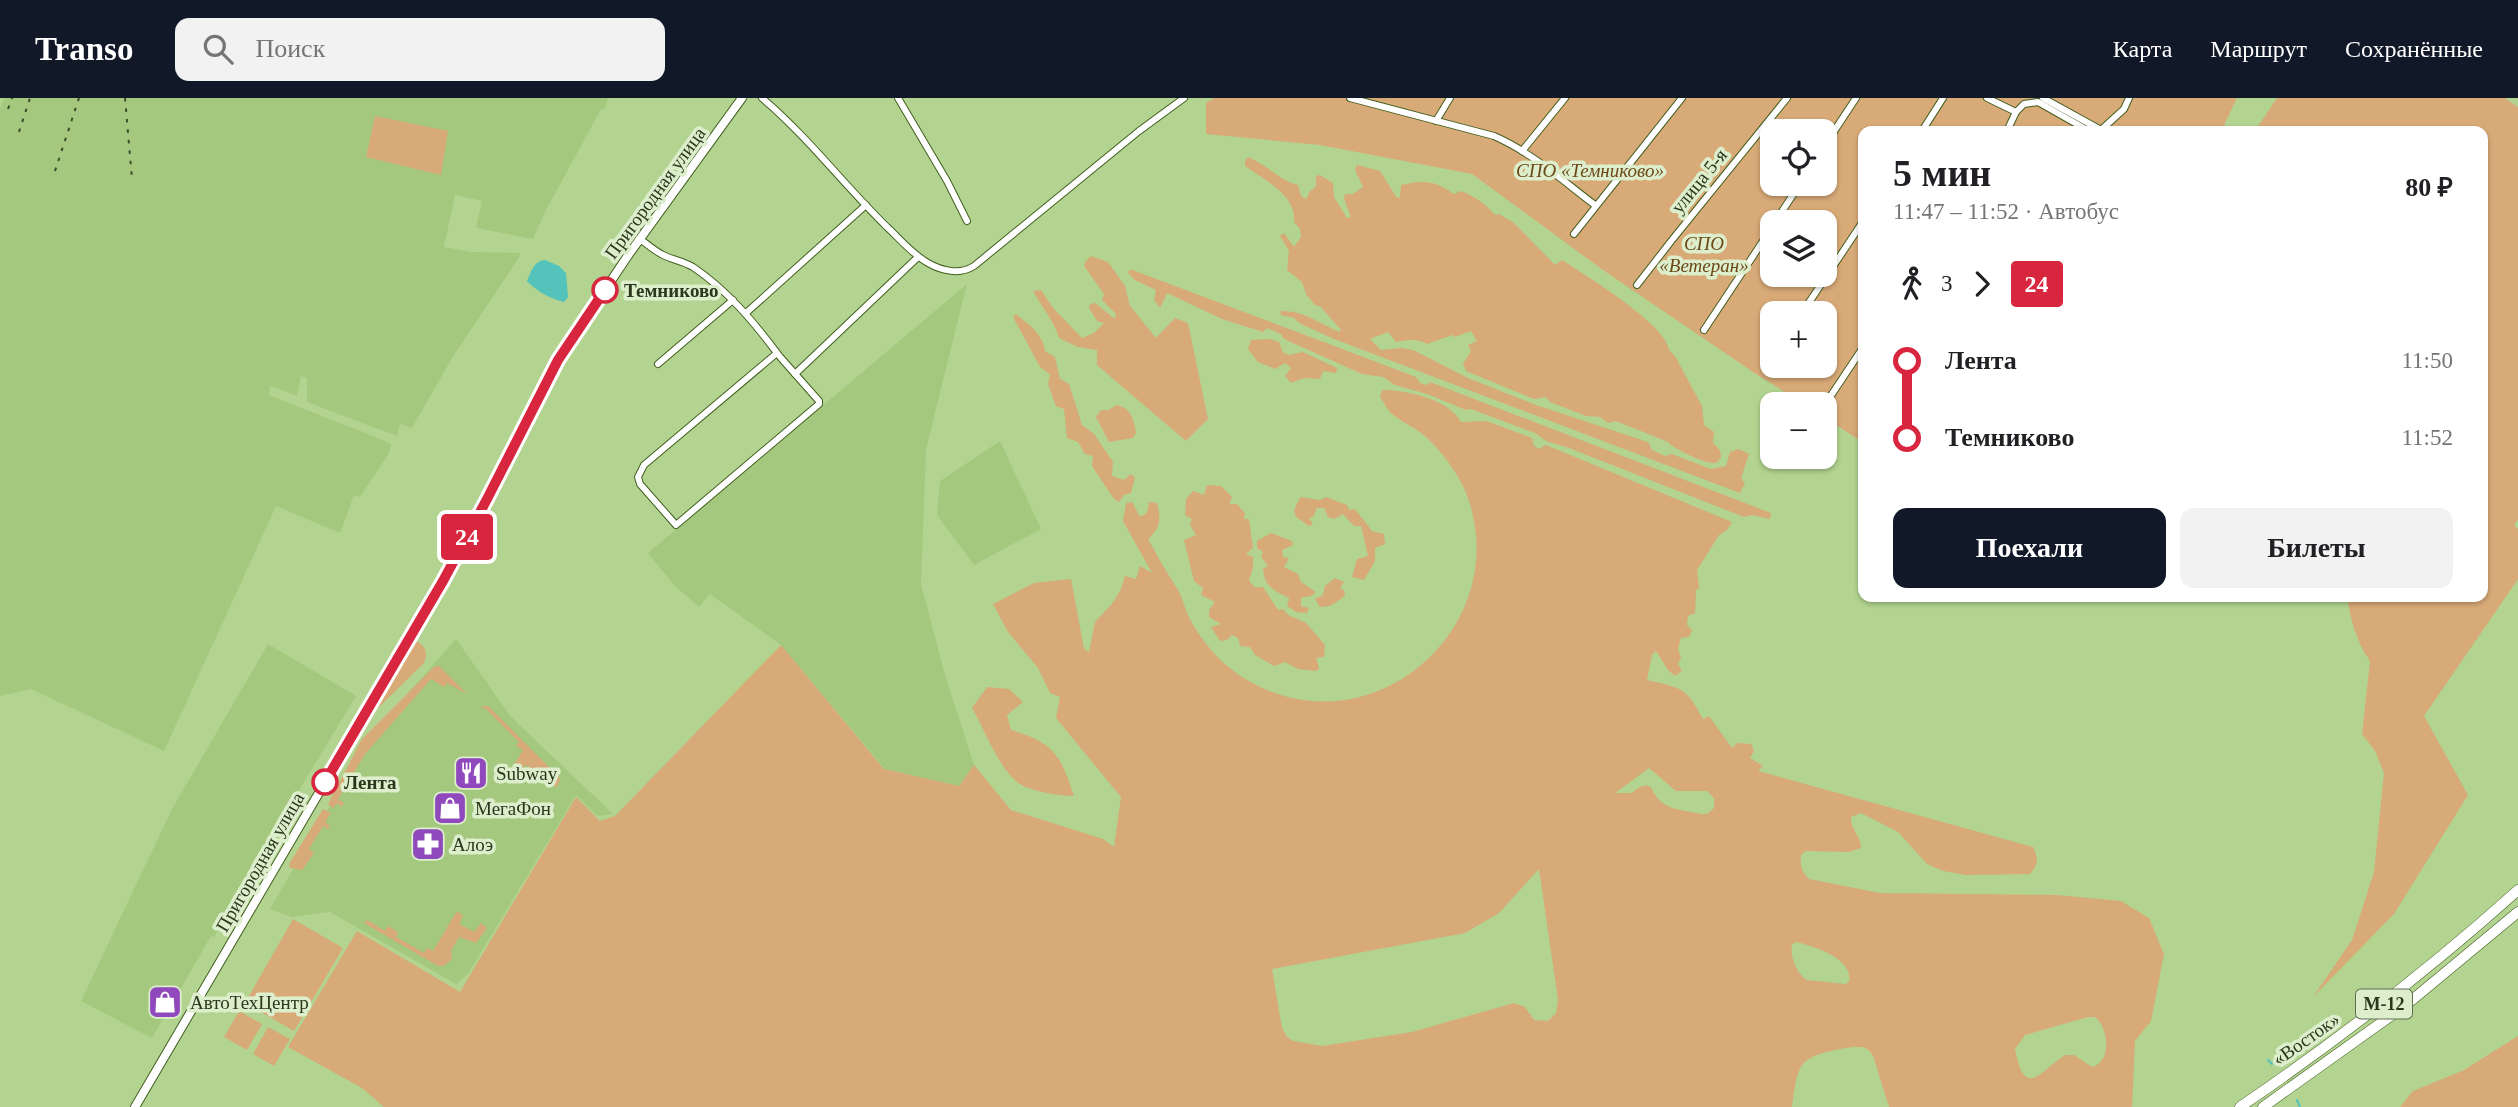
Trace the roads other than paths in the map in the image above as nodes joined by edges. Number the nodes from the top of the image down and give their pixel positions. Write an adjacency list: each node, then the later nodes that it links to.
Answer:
1 (742, 98): 29 (street, Пригородная улица)
2 (762, 98): 24 (street)
3 (898, 98): 26 (street)
4 (1184, 98): 31 (street)
5 (1350, 98): 16 (street)
6 (1450, 98): 16 (street)
7 (1566, 98): 23 (street)
8 (1682, 98): 25 (street)
9 (1787, 98): 32 (street, улица 5-я)
10 (1856, 98): 22 (street)
11 (1943, 98): 17 (street)
12 (1987, 98): 15 (street)
13 (2043, 98): 20 (street)
14 (2129, 98): 21 (street)
15 (2016, 112): 18 (street); 19 (street)
16 (1436, 121): 23 (street)
17 (1925, 126)
18 (2009, 126)
19 (2080, 126)
20 (2094, 126)
21 (2105, 126)
22 (1837, 127)
23 (1522, 151): 25 (street)
24 (866, 205): 31 (street); 35 (street)
25 (1595, 205): 28 (street)
26 (967, 221)
27 (1858, 229): 34 (street)
28 (1574, 234)
29 (640, 239): 33 (street); 44 (street, Пригородная улица)
30 (1760, 245): 36 (street)
31 (918, 257): 40 (street)
32 (1637, 285)
33 (733, 300): 35 (street); 39 (street)
34 (1810, 301)
35 (746, 313): 37 (street)
36 (1704, 330)
37 (777, 353): 40 (street); 40 (street)
38 (1858, 355): 41 (street)
39 (658, 364)
40 (795, 374)
41 (1833, 392)
42 (2518, 890): 45 (highway, «Восток» / М-12)
43 (2518, 912): 46 (highway, «Восток» / М-12)
44 (135, 1107)
45 (2240, 1107)
46 (2263, 1107)

